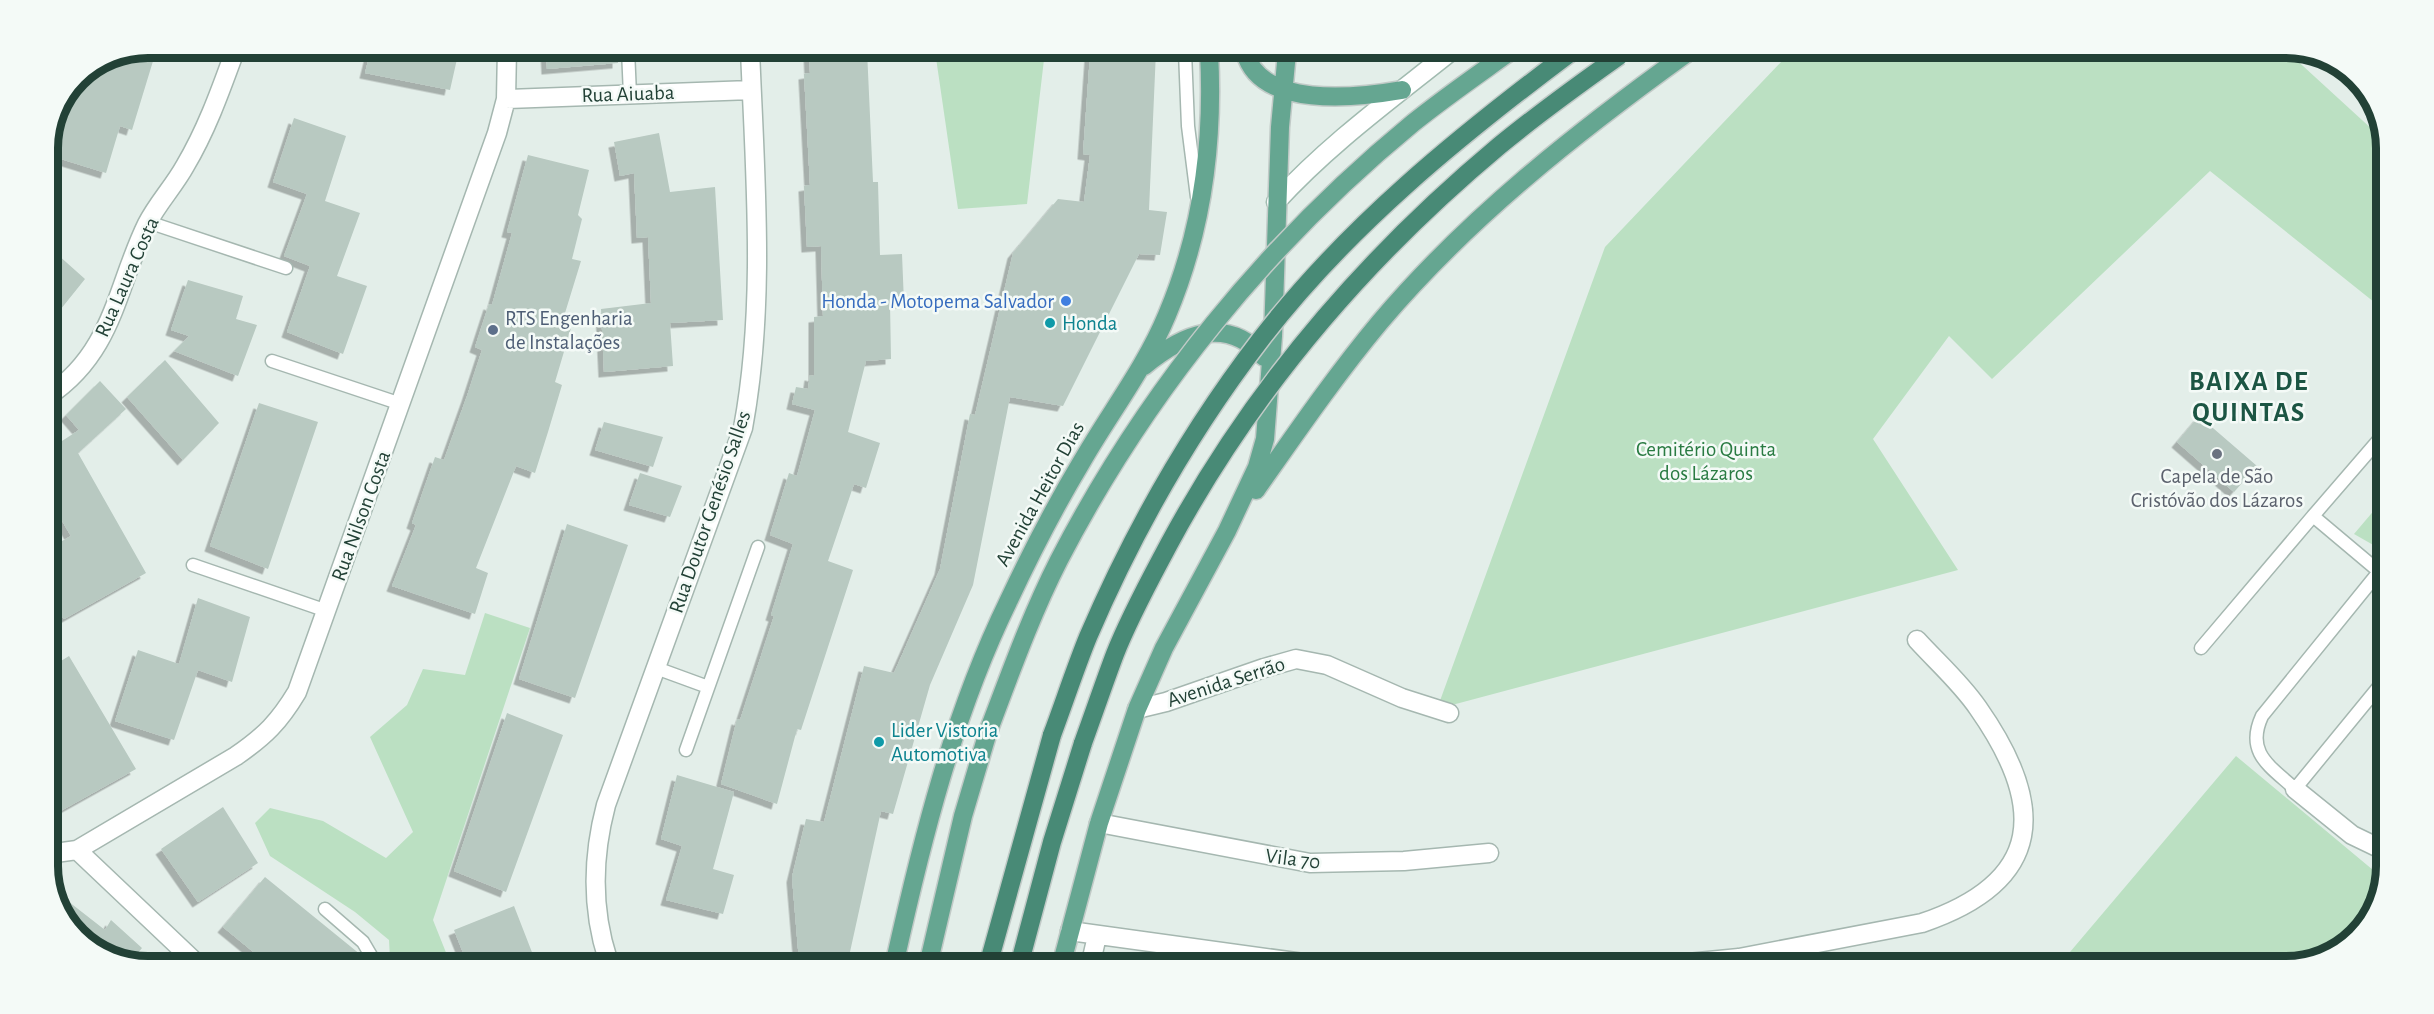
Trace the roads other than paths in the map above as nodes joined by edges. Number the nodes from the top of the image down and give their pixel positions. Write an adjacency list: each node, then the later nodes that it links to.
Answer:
1 (232, 59): 21 (street, Rua Laura Costa)
2 (507, 59): 18 (street, Rua Nilson Costa)
3 (628, 59): 17 (lane)
4 (750, 59): 14 (street, Rua Doutor Genésio Salles)
5 (1185, 59): 20 (lane)
6 (1209, 59): 20 (main road, Avenida Heitor Dias)
7 (1247, 59): 15 (main road)
8 (1286, 59): 15 (main road)
9 (1441, 59): 16 (street)
10 (1500, 59): 57 (main road, bridge)
11 (1562, 59): 58 (highway, bridge)
12 (1616, 59): 59 (highway, bridge)
13 (1679, 59): 30 (main road)
14 (751, 90): 17 (street, Rua Aiuaba); 38 (street, Rua Doutor Genésio Salles)
15 (1283, 90): 16 (main road); 19 (main road)
16 (1402, 90): 19 (street)
17 (630, 95): 18 (street, Rua Aiuaba)
18 (506, 99): 27 (street, Rua Nilson Costa)
19 (1276, 202): 24 (main road)
20 (1200, 212): 25 (main road, Avenida Heitor Dias)
21 (148, 222): 22 (lane); 26 (street, Rua Laura Costa)
22 (286, 268)
23 (272, 361): 27 (lane)
24 (1271, 365): 25 (main road); 30 (main road)
25 (1139, 370): 56 (main road, Avenida Heitor Dias)
26 (59, 386)
27 (401, 404): 35 (street, Rua Nilson Costa)
28 (2375, 444): 29 (lane)
29 (2313, 516): 33 (lane); 37 (lane)
30 (1227, 531): 41 (main road)
31 (759, 547): 39 (lane)
32 (193, 565): 35 (lane)
33 (2376, 567)
34 (2376, 578): 44 (lane)
35 (327, 612): 47 (street, Rua Nilson Costa)
36 (1917, 640): 63 (street)
37 (2201, 648)
38 (656, 668): 39 (lane); 55 (street, Rua Doutor Genésio Salles)
39 (708, 687): 43 (lane)
40 (2376, 690): 44 (lane)
41 (1137, 709): 42 (street, Avenida Serrão); 45 (main road)
42 (1449, 713)
43 (686, 750)
44 (2295, 789): 46 (street)
45 (1099, 823): 49 (street, Vila 70); 51 (main road)
46 (2376, 847)
47 (77, 850): 48 (street, Rua Nilson Costa); 53 (street)
48 (59, 852)
49 (1489, 853)
50 (325, 909): 54 (lane)
51 (1070, 932): 52 (street); 60 (main road)
52 (1097, 936): 61 (street); 62 (street)
53 (189, 956)
54 (371, 956)
55 (607, 956)
56 (896, 956)
57 (930, 956)
58 (991, 956)
59 (1022, 956)
60 (1064, 956)
61 (1092, 956)
62 (1250, 956)
63 (1749, 956)

